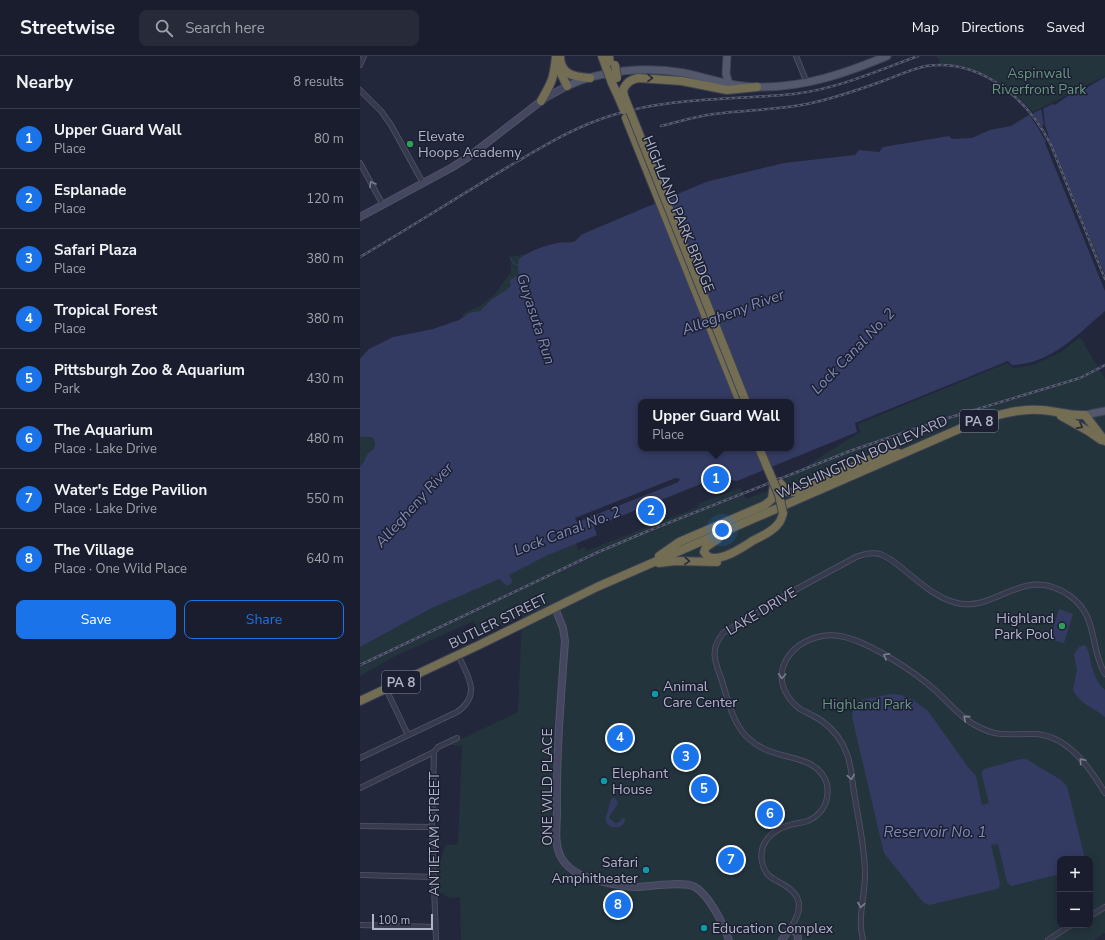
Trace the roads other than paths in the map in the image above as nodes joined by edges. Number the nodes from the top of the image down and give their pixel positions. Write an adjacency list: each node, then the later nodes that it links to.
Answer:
1 (364, 56): 9 (street)
2 (602, 56): 10 (highway)
3 (609, 56): 10 (highway, HIGHLAND PARK BRIDGE)
4 (615, 56): 10 (highway, HIGHLAND PARK BRIDGE)
5 (796, 56): 15 (street)
6 (887, 56): 15 (main road)
7 (557, 58): 11 (highway); 16 (highway); 20 (highway)
8 (727, 60): 13 (main road); 14 (main road)
9 (360, 65)
10 (610, 66): 19 (highway, HIGHLAND PARK BRIDGE, bridge)
11 (567, 73): 12 (highway); 16 (highway)
12 (590, 78): 13 (main road); 16 (main road)
13 (713, 80): 14 (main road)
14 (729, 84): 17 (main road)
15 (807, 84): 17 (main road)
16 (570, 85): 20 (main road)
17 (757, 87): 19 (highway, one-way to 17)
18 (360, 90): 22 (street)
19 (621, 96): 25 (highway, HIGHLAND PARK BRIDGE, bridge); 26 (highway, HIGHLAND PARK BRIDGE, bridge)
20 (539, 103): 22 (main road)
21 (360, 163): 23 (street, one-way to 21)
22 (423, 183): 23 (main road)
23 (383, 204): 24 (main road)
24 (360, 217)
25 (739, 399)
26 (745, 399)
27 (1105, 411): 29 (main road)
28 (1053, 412): 29 (highway, WASHINGTON BOULEVARD / PA 8); 30 (highway, PA 8, one-way to 30); 33 (highway, WASHINGTON BOULEVARD / PA 8)
29 (1085, 415): 30 (highway, PA 8)
30 (1105, 442)
31 (760, 451): 34 (highway, bridge)
32 (765, 451): 34 (highway)
33 (909, 451): 34 (highway); 35 (highway, WASHINGTON BOULEVARD / PA 8)
34 (776, 483): 35 (highway, bridge); 36 (highway)
35 (785, 510): 35 (highway); 36 (highway, WASHINGTON BOULEVARD / PA 8); 36 (highway, one-way to 35)
36 (648, 564): 37 (highway, BUTLER STREET / PA 8)
37 (555, 608): 38 (highway, BUTLER STREET / PA 8); 60 (main road, ONE WILD PLACE)
38 (458, 655): 40 (highway, BUTLER STREET / PA 8); 42 (street)
39 (1105, 674): 57 (street, LAKE DRIVE)
40 (386, 689): 41 (highway, BUTLER STREET / PA 8); 42 (street)
41 (360, 701)
42 (408, 735): 45 (street)
43 (457, 738): 44 (street)
44 (434, 752): 46 (street); 49 (street, ANTIETAM STREET)
45 (360, 758)
46 (360, 788)
47 (1105, 793): 63 (street, one-way to 63)
48 (360, 826): 49 (street)
49 (432, 827): 51 (street, ANTIETAM STREET)
50 (360, 876): 51 (street)
51 (434, 877): 55 (street, ANTIETAM STREET)
52 (1105, 907): 53 (street)
53 (1093, 914)
54 (360, 925): 55 (street)
55 (435, 927): 59 (street, ANTIETAM STREET)
56 (1066, 928): 64 (street)
57 (789, 930): 58 (main road); 62 (main road)
58 (782, 939): 61 (main road)
59 (436, 940)
60 (729, 940)
61 (790, 940)
62 (798, 940)
63 (863, 940)
64 (1048, 940)

